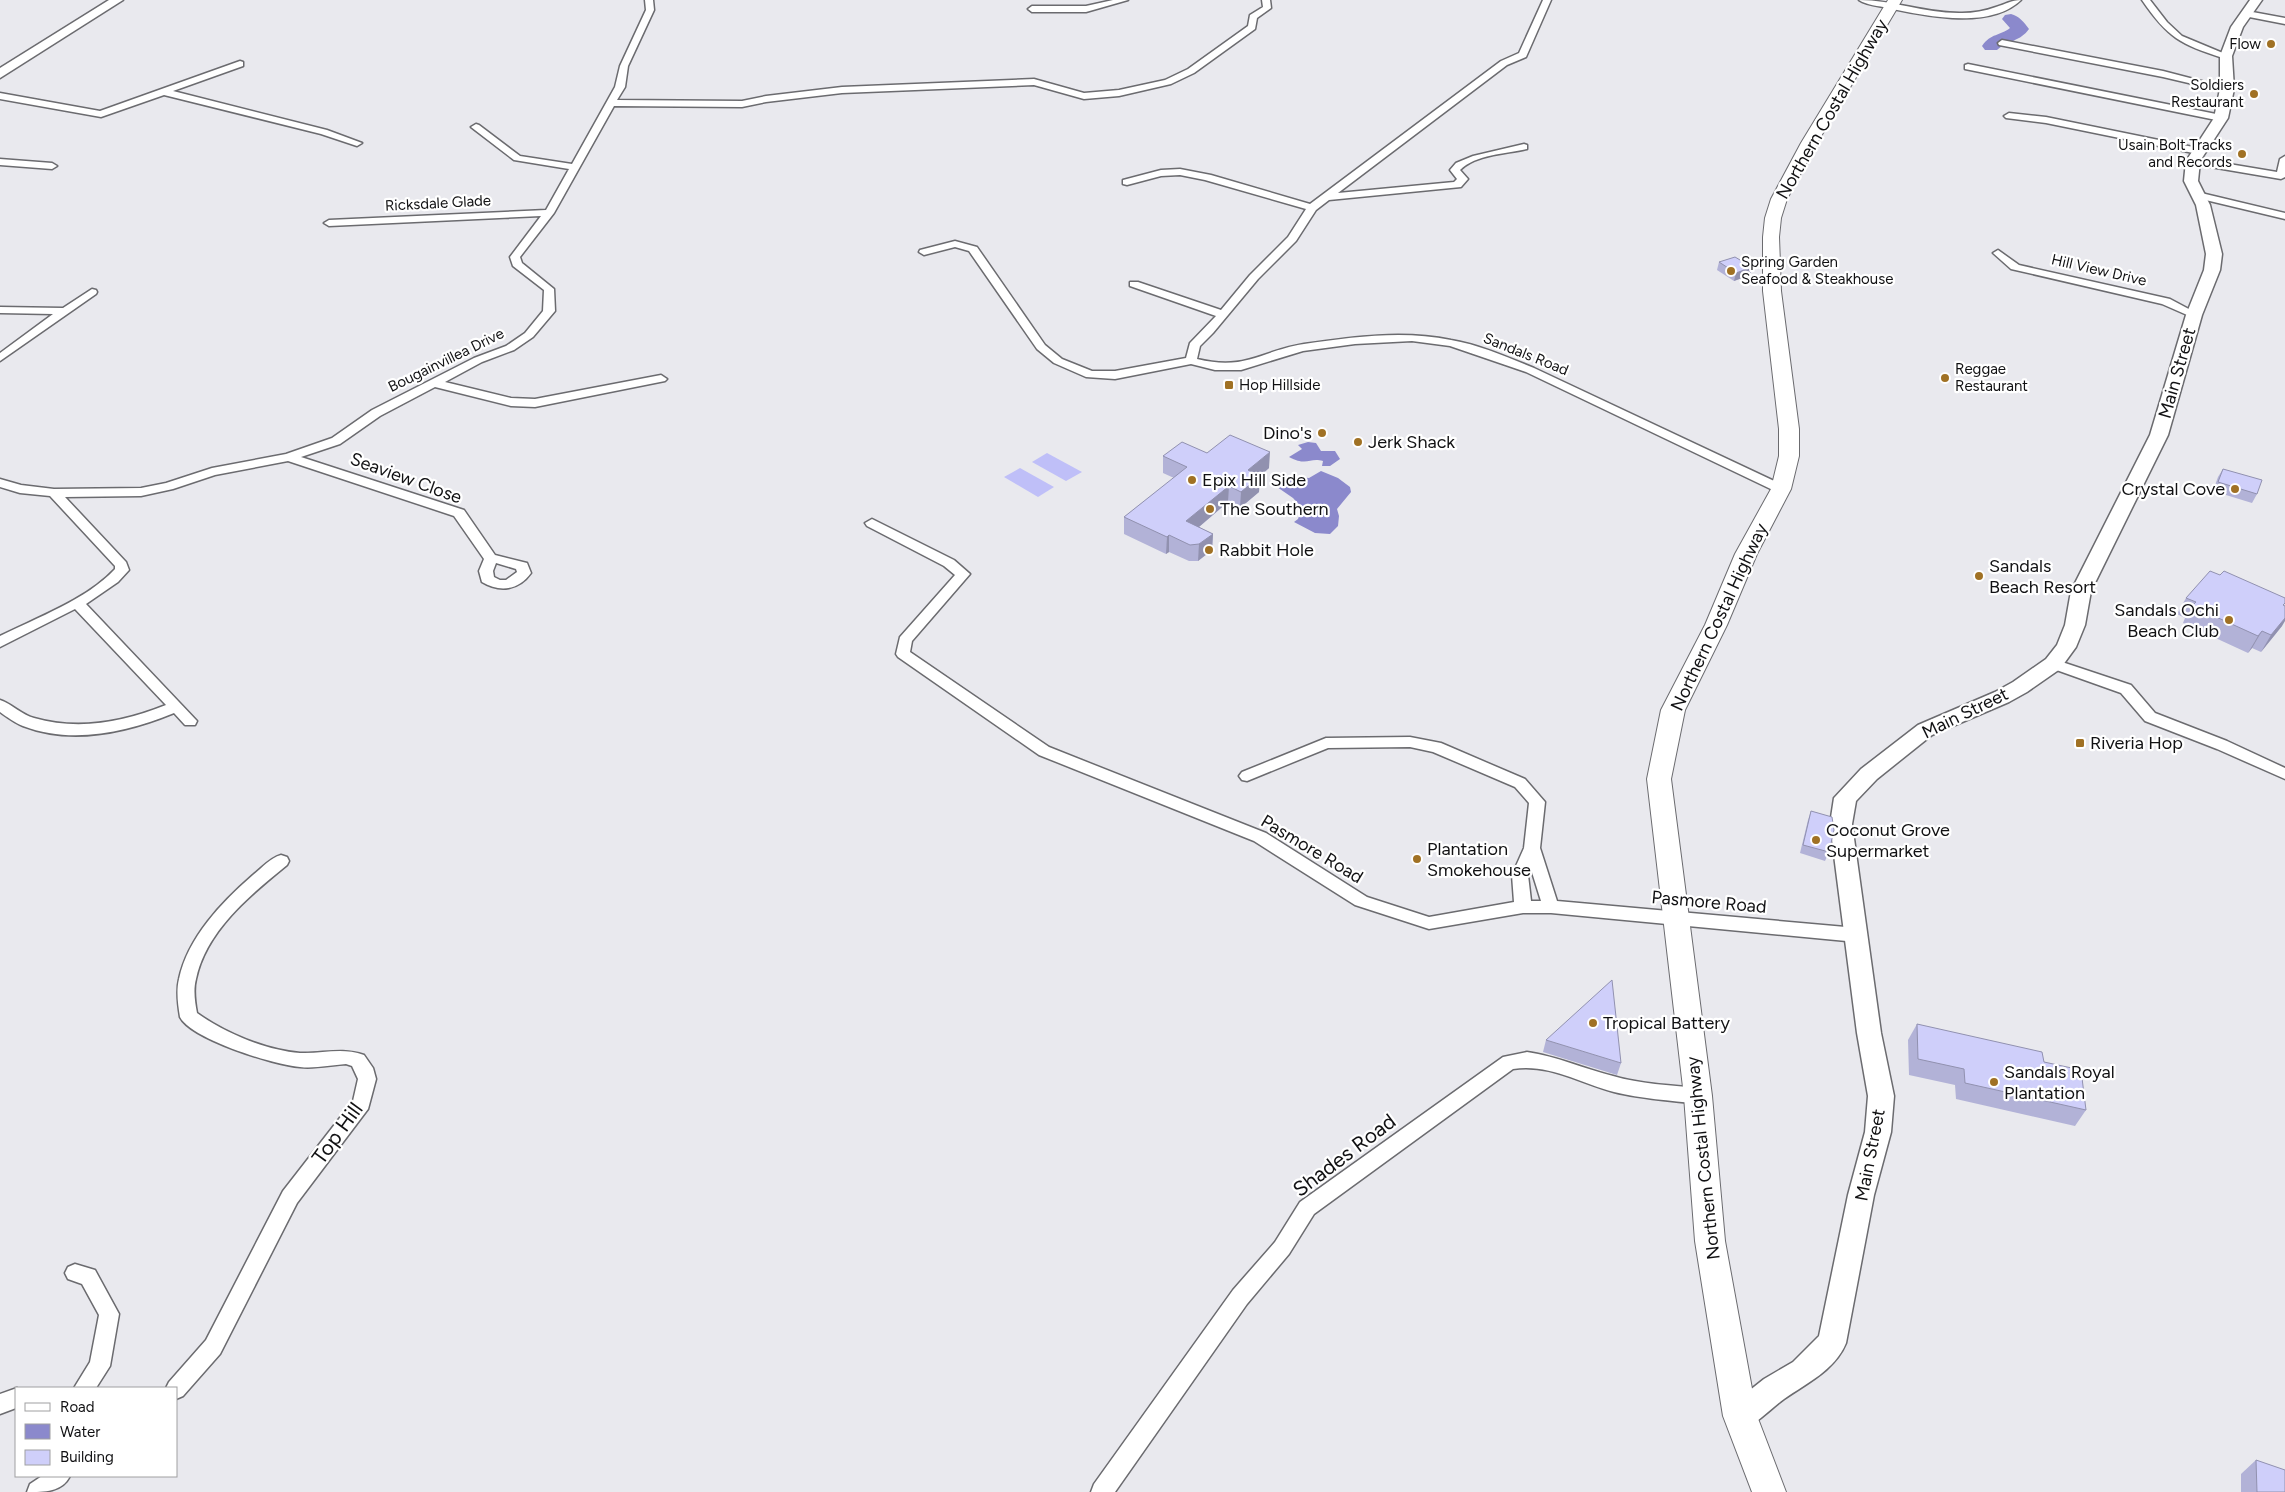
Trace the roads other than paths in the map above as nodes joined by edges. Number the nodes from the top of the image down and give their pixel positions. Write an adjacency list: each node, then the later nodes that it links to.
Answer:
1 (117, 0): 17 (street)
2 (649, 0): 21 (street, Bougainvillea Drive)
3 (1124, 0): 11 (street)
4 (1266, 0): 21 (street)
5 (1547, 0): 34 (street)
6 (1863, 0): 9 (street)
7 (2017, 0): 9 (street)
8 (2146, 0): 14 (street)
9 (1894, 3): 53 (main road, Northern Costal Highway)
10 (2251, 7): 12 (street); 14 (street)
11 (1032, 9)
12 (2285, 21)
13 (2002, 43): 18 (street)
14 (2226, 56): 18 (street)
15 (240, 64): 19 (street)
16 (1968, 67): 23 (street)
17 (2, 72)
18 (2227, 88): 23 (street)
19 (165, 92): 20 (street); 25 (street)
20 (0, 96)
21 (611, 103): 31 (street, Bougainvillea Drive)
22 (2009, 116): 27 (street)
23 (2220, 118): 27 (street)
24 (476, 127): 31 (street)
25 (357, 143)
26 (1524, 147): 34 (street)
27 (2195, 156): 28 (street); 33 (street, Main Street)
28 (2285, 159)
29 (0, 162): 30 (street)
30 (52, 166)
31 (574, 167): 36 (street, Bougainvillea Drive)
32 (1127, 182): 35 (street)
33 (2197, 195): 37 (street); 46 (street, Main Street)
34 (1327, 197): 35 (street)
35 (1312, 208): 45 (street)
36 (549, 212): 38 (street, Ricksdale Glade); 50 (street, Bougainvillea Drive)
37 (2285, 216)
38 (329, 223)
39 (924, 252): 48 (street)
40 (1998, 254): 46 (street, Hill View Drive)
41 (1134, 284): 45 (street)
42 (92, 292): 44 (street)
43 (0, 310): 44 (street)
44 (65, 311): 47 (street)
45 (1222, 314): 48 (street)
46 (2194, 315): 59 (street, Main Street)
47 (0, 358)
48 (1191, 361): 53 (street, Sandals Road)
49 (661, 379): 50 (street)
50 (434, 383): 51 (street, Bougainvillea Drive)
51 (289, 457): 54 (street, Bougainvillea Drive); 56 (street, Seaview Close)
52 (0, 483): 54 (street, Bougainvillea Drive)
53 (1781, 489): 69 (main road, Northern Costal Highway)
54 (54, 493): 57 (street)
55 (872, 523): 67 (street, Pasmore Road)
56 (491, 559)
57 (76, 602): 58 (street); 61 (street)
58 (0, 642)
59 (2054, 664): 63 (street); 70 (street, Main Street)
60 (0, 705): 61 (street)
61 (176, 706): 62 (street)
62 (190, 721)
63 (2285, 774)
64 (1247, 776): 65 (street)
65 (1532, 848): 67 (street); 68 (street)
66 (281, 861): 74 (street, Top Hill)
67 (1523, 907): 68 (street, Pasmore Road)
68 (1551, 907): 69 (street, Pasmore Road)
69 (1677, 920): 70 (street, Pasmore Road); 71 (main road, Northern Costal Highway)
70 (1857, 936): 77 (street, Main Street)
71 (1698, 1096): 77 (main road, Northern Costal Highway); 78 (street, Shades Road)
72 (75, 1273): 73 (street)
73 (85, 1387)
74 (178, 1387)
75 (15, 1398): 76 (street)
76 (0, 1404)
77 (1740, 1416): 79 (main road, Northern Costal Highway)
78 (1102, 1492)
79 (1769, 1492)

